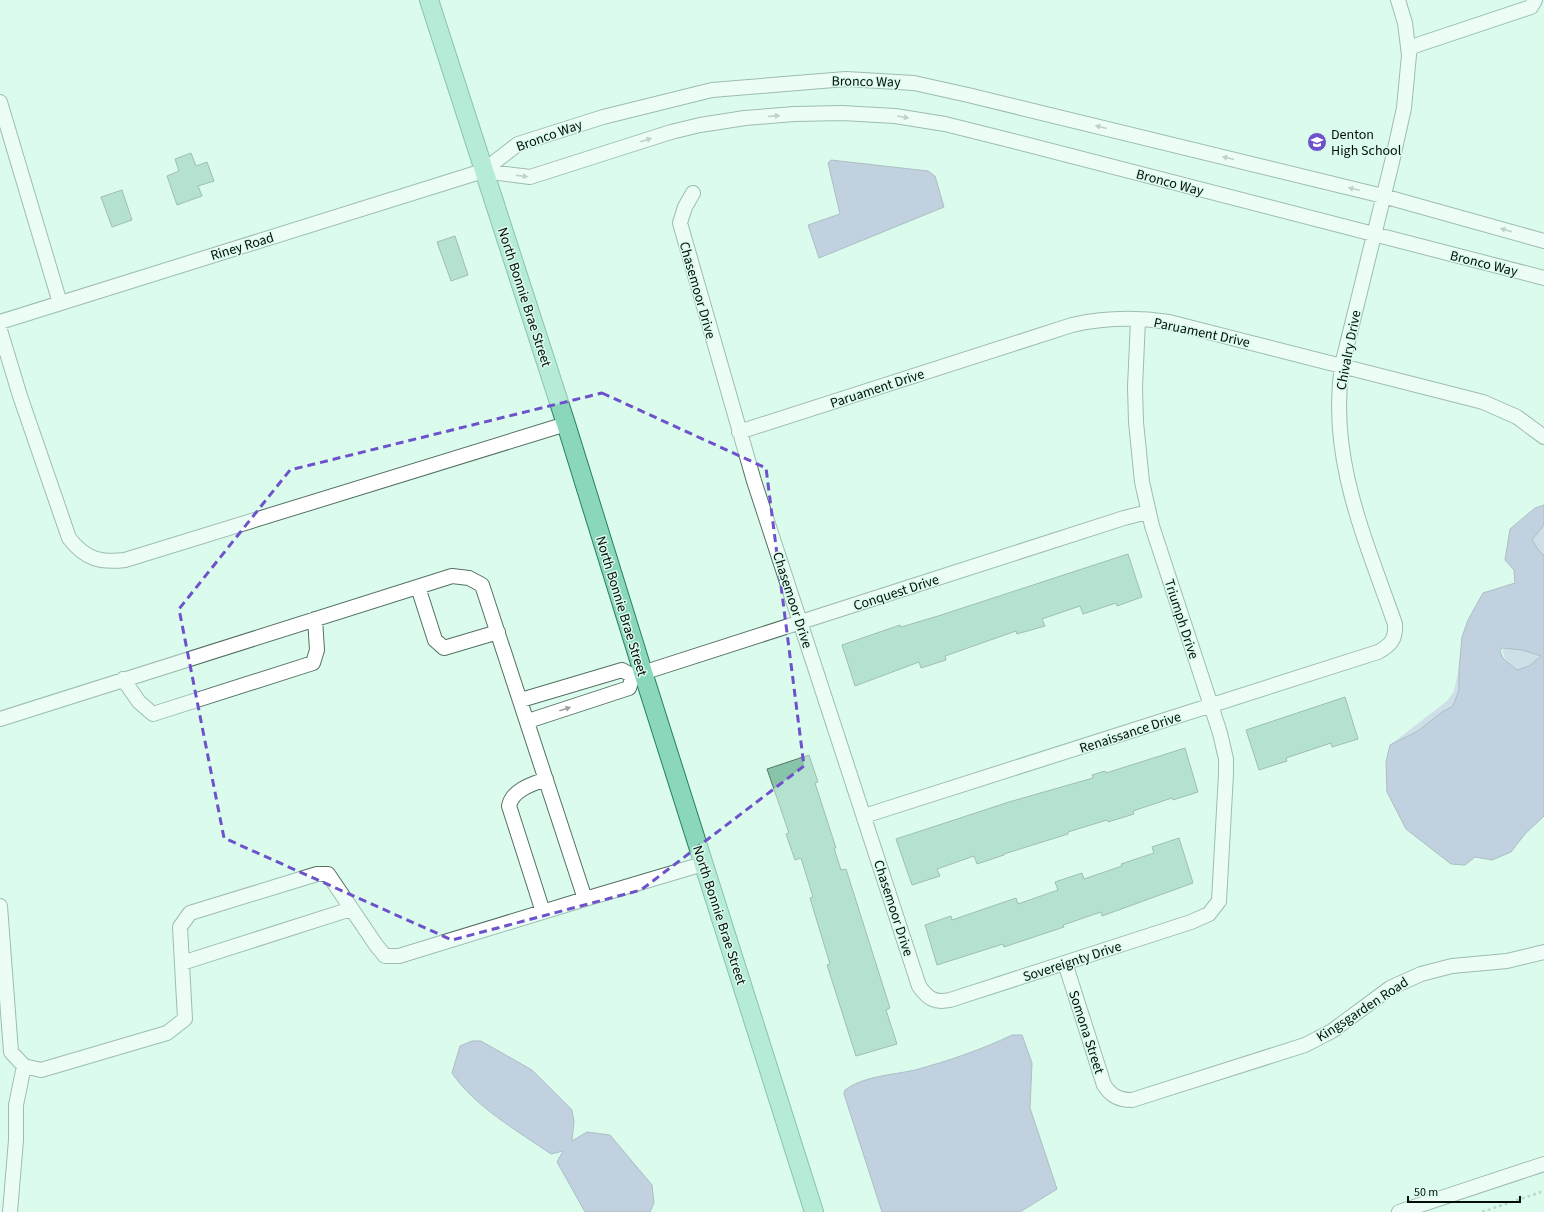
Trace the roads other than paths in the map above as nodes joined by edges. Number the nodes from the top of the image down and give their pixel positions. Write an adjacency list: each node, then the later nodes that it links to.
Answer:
1 (429, 0): 6 (main road, North Bonnie Brae Street)
2 (1398, 0): 4 (street, Chivalry Drive)
3 (1535, 0): 4 (street)
4 (1408, 48): 8 (street, Chivalry Drive)
5 (0, 102): 12 (street)
6 (483, 171): 8 (street, Bronco Way, one-way to 6); 9 (street, Bronco Way, one-way to 9); 12 (street, Riney Road); 17 (main road, North Bonnie Brae Street)
7 (694, 193): 18 (street, Chasemoor Drive)
8 (1383, 196): 9 (street, Chivalry Drive); 10 (street, Bronco Way, one-way to 8)
9 (1374, 235): 11 (street, Bronco Way); 16 (street, Chivalry Drive)
10 (1544, 241)
11 (1544, 278)
12 (60, 303): 14 (street, Riney Road)
13 (1138, 320): 16 (street, Paruament Drive); 18 (street, Paruament Drive); 20 (street, Triumph Drive)
14 (0, 322)
15 (0, 330): 17 (street)
16 (1342, 365): 19 (street, Paruament Drive); 25 (street, Chivalry Drive)
17 (566, 424): 26 (main road, North Bonnie Brae Street)
18 (739, 432): 23 (street, Chasemoor Drive)
19 (1544, 437)
20 (1148, 512): 23 (street, Conquest Drive); 29 (street, Triumph Drive)
21 (418, 587): 22 (street); 24 (street); 24 (street)
22 (314, 619): 27 (street); 27 (street)
23 (800, 623): 26 (street, Conquest Drive); 33 (street, Chasemoor Drive)
24 (498, 632): 28 (street)
25 (1392, 642): 29 (street, Renaissance Drive)
26 (638, 674): 28 (street); 31 (street, one-way to 26); 34 (main road, North Bonnie Brae Street)
27 (123, 679): 30 (street)
28 (521, 700): 31 (street)
29 (1211, 706): 33 (street, Renaissance Drive); 39 (street, Triumph Drive)
30 (0, 719)
31 (528, 722): 32 (street)
32 (546, 779): 35 (street); 38 (street)
33 (864, 816): 43 (street, Chasemoor Drive)
34 (704, 864): 35 (street); 48 (main road, North Bonnie Brae Street)
35 (585, 899): 38 (street)
36 (0, 906): 44 (street)
37 (351, 909): 38 (street); 41 (street); 41 (street)
38 (543, 912)
39 (1209, 914): 42 (street, Sovereignty Drive)
40 (1544, 952): 45 (street, Kingsgarden Road)
41 (182, 963): 44 (street)
42 (1065, 963): 43 (street, Sovereignty Drive); 45 (street, Somona Street)
43 (933, 1001)
44 (24, 1066): 47 (street)
45 (1116, 1097)
46 (1544, 1164): 49 (street)
47 (10, 1212)
48 (814, 1212)
49 (1398, 1212)

